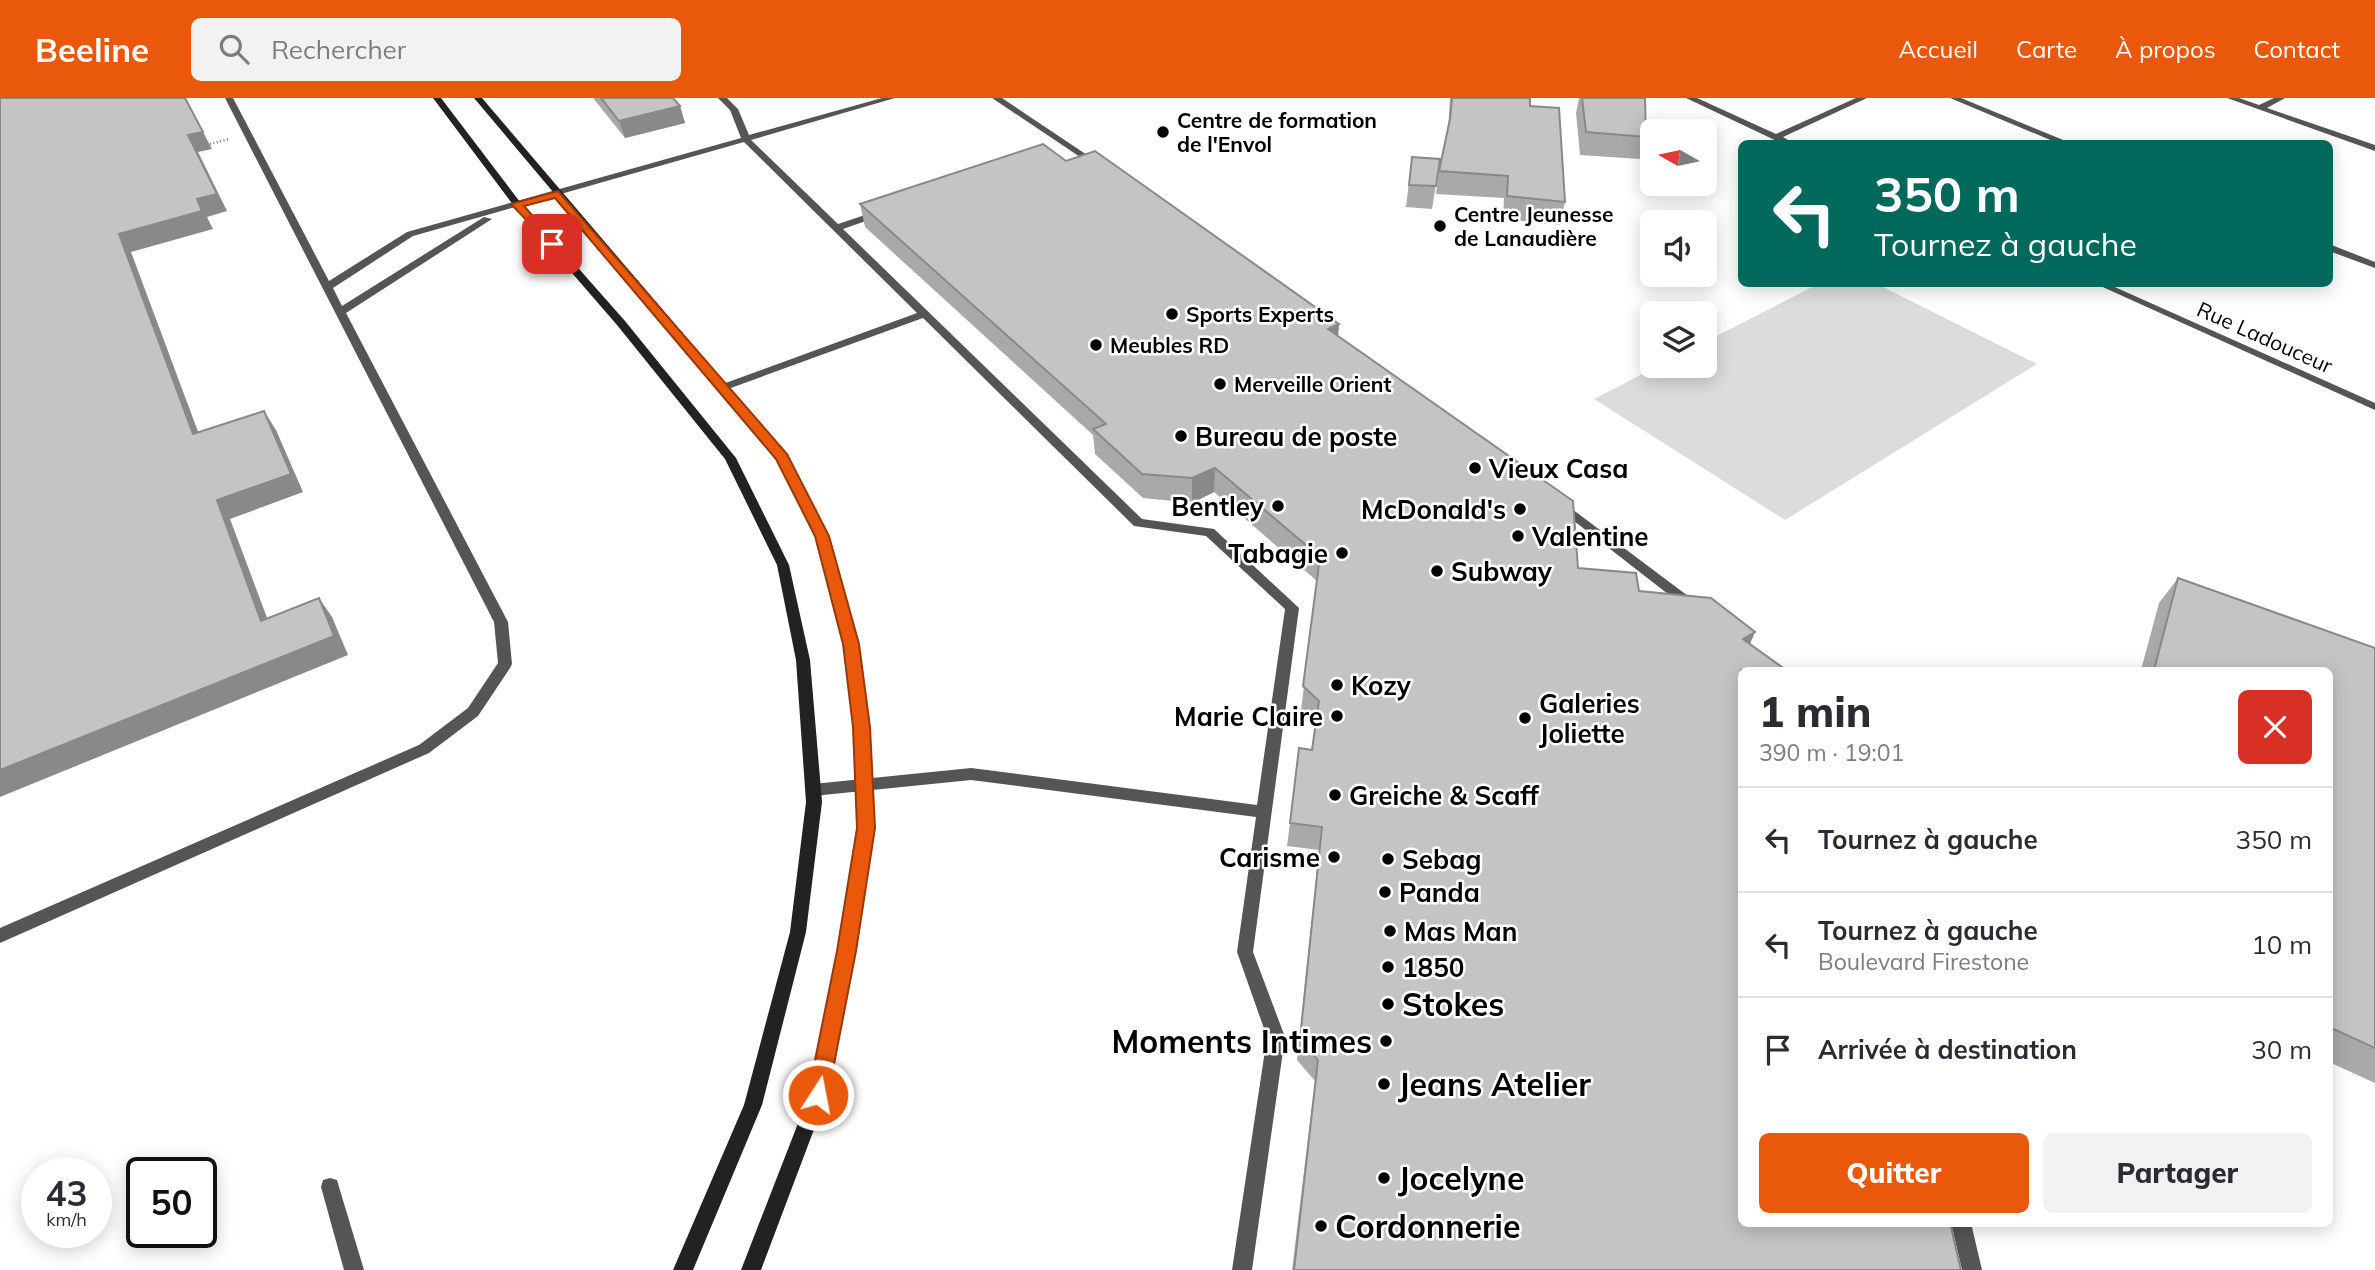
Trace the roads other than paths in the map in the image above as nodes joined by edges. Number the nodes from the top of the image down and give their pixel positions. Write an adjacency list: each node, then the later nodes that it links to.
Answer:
1 (229, 98): 25 (street)
2 (437, 98): 20 (main road)
3 (478, 98): 19 (main road)
4 (722, 98): 16 (street)
5 (891, 98): 16 (street)
6 (996, 98): 18 (street)
7 (1690, 98): 13 (street)
8 (1863, 98): 13 (street)
9 (1954, 98): 15 (street)
10 (2231, 98): 12 (street)
11 (2281, 98): 12 (street)
12 (2260, 108): 17 (street)
13 (1777, 137): 14 (street)
14 (1783, 140)
15 (2059, 140)
16 (747, 141): 19 (street); 22 (street)
17 (2375, 148)
18 (1107, 172)
19 (558, 194): 20 (street); 29 (main road)
20 (517, 204): 25 (street); 27 (street); 34 (main road)
21 (890, 209): 22 (street)
22 (836, 228): 28 (street)
23 (2333, 249): 24 (street)
24 (2375, 265)
25 (327, 287): 27 (street)
26 (2108, 287): 30 (street, Rue Ladouceur)
27 (340, 312): 36 (street)
28 (925, 314): 29 (street); 35 (street)
29 (724, 387): 33 (main road)
30 (2375, 407)
31 (1545, 492): 32 (street)
32 (1699, 611)
33 (864, 783): 34 (street); 35 (street); 41 (main road)
34 (813, 790): 40 (main road)
35 (1264, 811): 42 (street)
36 (0, 936)
37 (330, 1187): 39 (street)
38 (1962, 1227): 43 (street)
39 (354, 1270)
40 (683, 1270)
41 (751, 1270)
42 (1242, 1270)
43 (1972, 1270)

